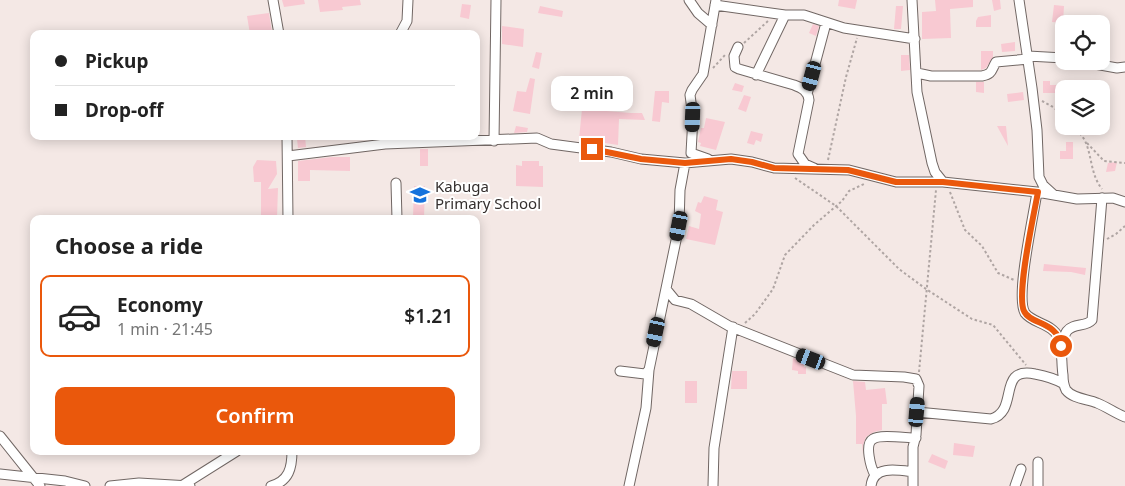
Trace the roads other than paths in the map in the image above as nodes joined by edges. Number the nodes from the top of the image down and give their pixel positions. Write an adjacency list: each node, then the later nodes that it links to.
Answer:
1 (273, 0): 11 (street)
2 (408, 0): 12 (street)
3 (496, 0): 23 (street)
4 (689, 0): 10 (street)
5 (912, 0): 13 (street)
6 (1019, 0): 15 (street)
7 (716, 3): 8 (street); 10 (street)
8 (785, 15): 9 (street); 20 (street)
9 (826, 23): 13 (street); 21 (street)
10 (712, 25): 25 (street)
11 (278, 30)
12 (402, 30)
13 (915, 39): 19 (street)
14 (738, 47): 20 (street)
15 (1028, 58): 16 (street); 19 (street); 31 (street)
16 (1055, 58)
17 (1110, 67): 18 (street)
18 (1125, 67)
19 (917, 72): 28 (street)
20 (756, 75): 21 (street)
21 (807, 94): 27 (street)
22 (287, 140): 24 (street)
23 (494, 141): 24 (street); 26 (street)
24 (288, 156): 34 (street)
25 (712, 160): 26 (street); 27 (street)
26 (685, 163): 36 (street)
27 (816, 169): 28 (street)
28 (942, 182): 30 (street)
29 (396, 183): 35 (street)
30 (1038, 192): 31 (street); 38 (street)
31 (1055, 195): 32 (street)
32 (1102, 198): 33 (street); 38 (street)
33 (1125, 202)
34 (288, 215)
35 (396, 215)
36 (666, 289): 37 (street); 39 (street)
37 (735, 328): 42 (street); 60 (street)
38 (1061, 346): 41 (street)
39 (649, 370): 40 (street); 59 (street)
40 (620, 371)
41 (1064, 384): 42 (street); 43 (street)
42 (917, 412): 45 (street)
43 (1125, 416)
44 (0, 436): 53 (street)
45 (916, 438): 50 (street); 52 (street)
46 (232, 455): 56 (street)
47 (292, 455): 58 (street)
48 (1038, 462): 64 (street)
49 (1021, 469): 63 (street)
50 (913, 472): 52 (street); 62 (street)
51 (0, 474): 53 (street)
52 (875, 476): 61 (street)
53 (38, 482): 54 (street)
54 (85, 486)
55 (110, 486): 56 (street)
56 (183, 486): 57 (street)
57 (190, 486)
58 (271, 486)
59 (629, 486)
60 (712, 486)
61 (871, 486)
62 (913, 486)
63 (1015, 486)
64 (1038, 486)

